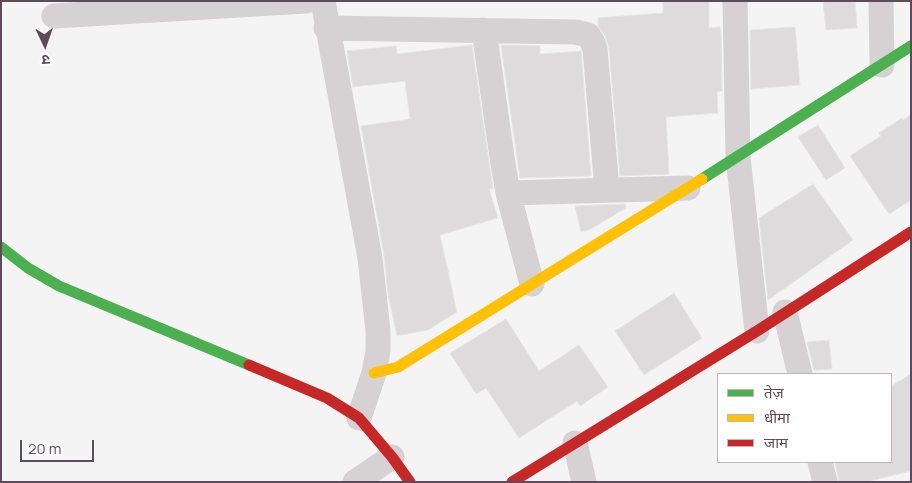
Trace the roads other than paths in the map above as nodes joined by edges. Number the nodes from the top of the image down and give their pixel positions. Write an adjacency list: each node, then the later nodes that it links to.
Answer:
1 (306, 1): 5 (street)
2 (323, 1): 6 (street)
3 (735, 1): 10 (street)
4 (881, 1): 9 (street)
5 (54, 16)
6 (326, 28): 7 (street); 19 (street)
7 (484, 30): 12 (street); 13 (street)
8 (911, 46): 9 (street)
9 (882, 65): 10 (street)
10 (738, 157): 11 (street); 18 (street)
11 (688, 188): 12 (street); 16 (street)
12 (607, 190): 13 (street)
13 (508, 192): 16 (street)
14 (911, 232): 17 (street)
15 (1, 247): 21 (street)
16 (532, 284): 19 (street)
17 (785, 312): 18 (street); 20 (street)
18 (757, 331): 22 (street)
19 (374, 373): 21 (street)
20 (800, 373)
21 (359, 418): 23 (street)
22 (575, 443): 27 (street); 28 (street)
23 (392, 457): 25 (street); 26 (street)
24 (820, 463): 29 (street)
25 (354, 482)
26 (410, 482)
27 (512, 482)
28 (584, 482)
29 (825, 482)

